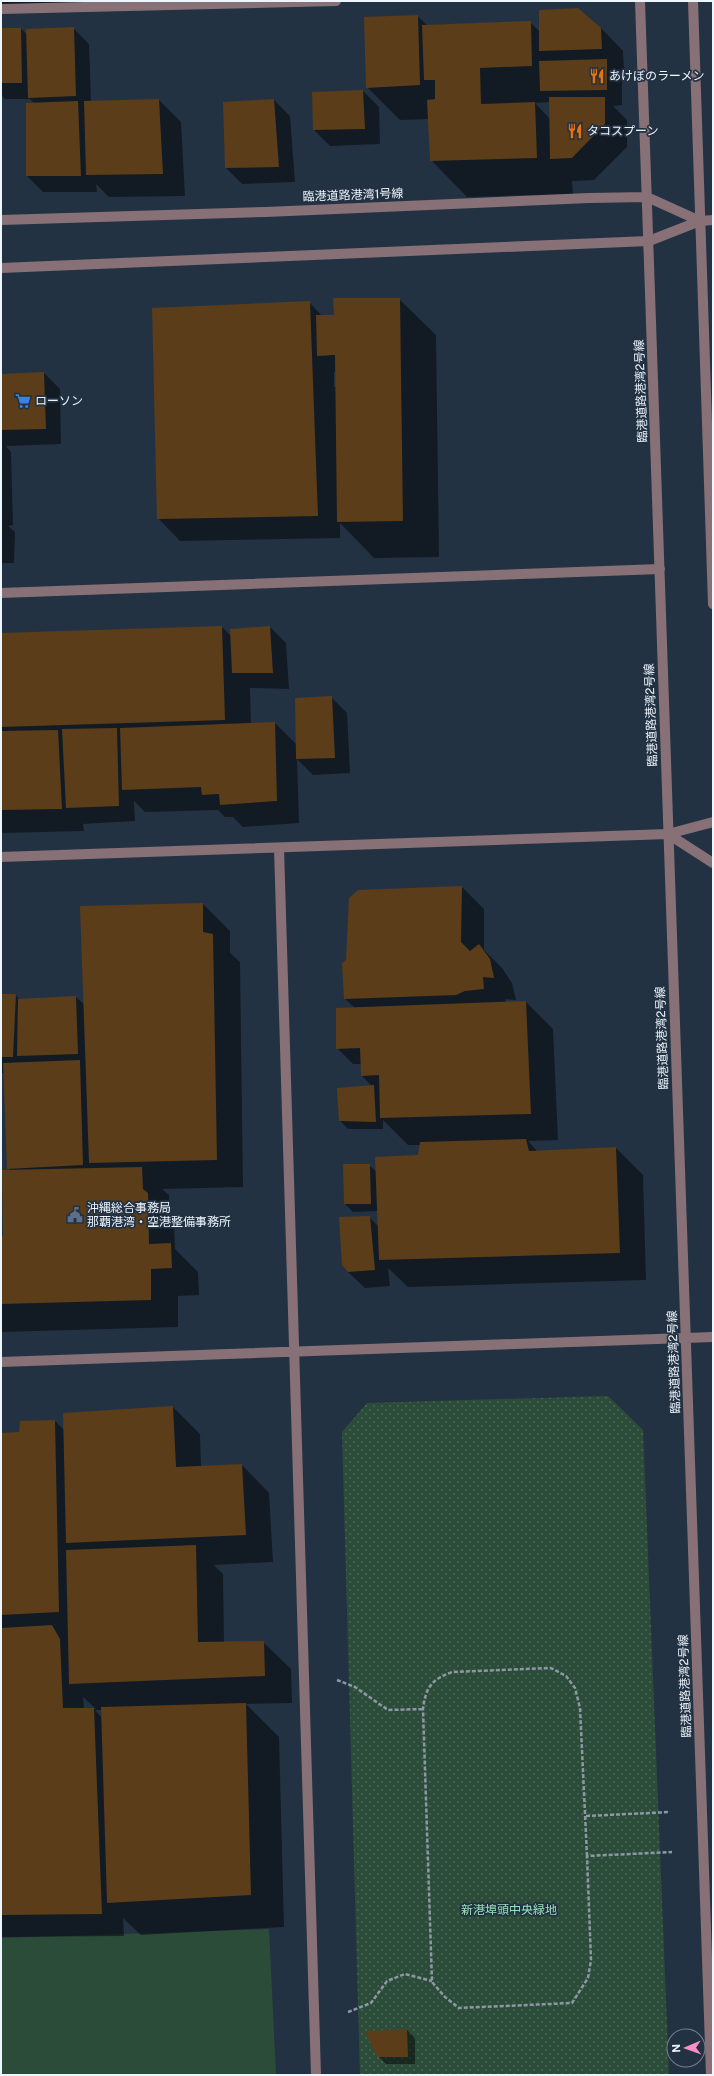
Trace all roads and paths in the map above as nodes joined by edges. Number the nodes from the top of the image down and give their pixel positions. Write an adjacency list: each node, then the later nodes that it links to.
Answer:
1 (336, 1): 4 (street)
2 (640, 1): 5 (street, 臨港道路港湾2号線)
3 (693, 1): 8 (street)
4 (1, 9)
5 (647, 197): 6 (street, 臨港道路港湾1号線); 8 (street, 臨港道路港湾1号線); 9 (street, 臨港道路港湾2号線)
6 (1, 220)
7 (713, 220): 8 (street, 臨港道路港湾1号線)
8 (700, 221): 9 (street, 臨港道路港湾1号線); 11 (street)
9 (649, 241): 10 (street, 臨港道路港湾1号線); 12 (street, 臨港道路港湾2号線)
10 (1, 268)
11 (712, 526): 14 (street)
12 (660, 569): 13 (street); 16 (street, 臨港道路港湾2号線)
13 (1, 593)
14 (713, 604)
15 (713, 822): 16 (street)
16 (668, 834): 17 (street); 19 (street); 20 (street, 臨港道路港湾2号線)
17 (279, 848): 18 (street); 22 (street)
18 (1, 857)
19 (713, 864)
20 (686, 1337): 21 (street); 22 (street); 33 (street, 臨港道路港湾2号線)
21 (713, 1337)
22 (294, 1352): 23 (street); 32 (street)
23 (1, 1362)
24 (336, 1680): 25 (path)
25 (423, 1709): 27 (path); 30 (path)
26 (670, 1812): 27 (path)
27 (586, 1816): 29 (path)
28 (672, 1852): 29 (path)
29 (587, 1856): 30 (path)
30 (432, 1982): 31 (path)
31 (348, 2012)
32 (316, 2075)
33 (711, 2075)

